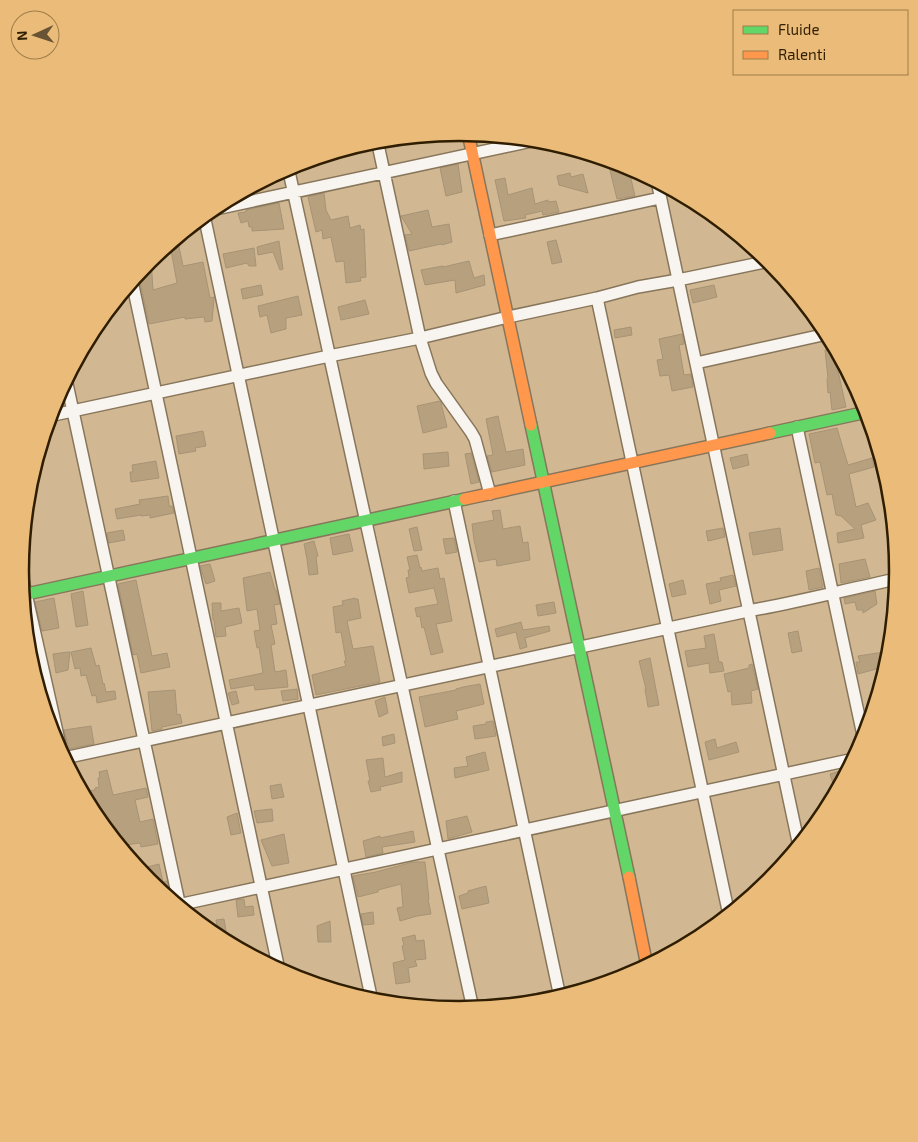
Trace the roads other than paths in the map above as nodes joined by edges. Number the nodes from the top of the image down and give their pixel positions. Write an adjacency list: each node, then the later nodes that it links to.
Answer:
1 (470, 141): 4 (street)
2 (516, 144): 4 (street)
3 (379, 148): 5 (street)
4 (472, 154): 5 (street); 12 (street)
5 (384, 172): 8 (street); 19 (street)
6 (290, 176): 8 (street)
7 (658, 190): 9 (street)
8 (293, 192): 10 (street); 20 (street)
9 (660, 198): 12 (street); 14 (street)
10 (233, 205)
11 (206, 223): 22 (street)
12 (490, 235): 17 (street)
13 (757, 261): 14 (street)
14 (678, 280): 16 (street); 21 (street)
15 (134, 290): 24 (street)
16 (596, 298): 17 (street); 30 (street)
17 (508, 317): 19 (street); 31 (street)
18 (819, 336): 21 (street)
19 (420, 338): 20 (street); 32 (street)
20 (329, 356): 22 (street); 34 (street)
21 (696, 363): 29 (street)
22 (238, 375): 24 (street); 35 (street)
23 (69, 391): 25 (street)
24 (156, 393): 25 (street); 36 (street)
25 (73, 411): 26 (street); 37 (street)
26 (59, 414)
27 (859, 414): 28 (street)
28 (797, 427): 29 (street); 39 (street)
29 (713, 445): 30 (street); 41 (street)
30 (632, 463): 31 (street); 42 (street)
31 (544, 482): 32 (street); 43 (street)
32 (490, 494): 33 (street)
33 (454, 501): 34 (street); 44 (street)
34 (365, 520): 35 (street); 45 (street)
35 (274, 540): 36 (street); 46 (street)
36 (191, 558): 37 (street); 47 (street)
37 (109, 576): 40 (street); 49 (street)
38 (889, 580): 39 (street)
39 (832, 592): 41 (street); 48 (street)
40 (30, 593)
41 (748, 611): 42 (street); 52 (street)
42 (667, 628): 43 (street); 53 (street)
43 (580, 647): 44 (street); 54 (street)
44 (489, 666): 45 (street); 55 (street)
45 (402, 685): 46 (street); 57 (street)
46 (309, 705): 47 (street); 58 (street)
47 (226, 723): 49 (street); 59 (street)
48 (861, 723)
49 (144, 741): 50 (street); 60 (street)
50 (71, 757)
51 (845, 761): 52 (street)
52 (784, 774): 53 (street); 56 (street)
53 (702, 792): 54 (street); 62 (street)
54 (615, 811): 55 (street); 63 (street)
55 (524, 830): 57 (street); 65 (street)
56 (797, 837)
57 (438, 849): 58 (street); 67 (street)
58 (344, 869): 59 (street); 66 (street)
59 (261, 887): 61 (street); 64 (street)
60 (177, 895)
61 (187, 904)
62 (726, 908)
63 (646, 958)
64 (276, 960)
65 (559, 990)
66 (370, 992)
67 (471, 1001)

